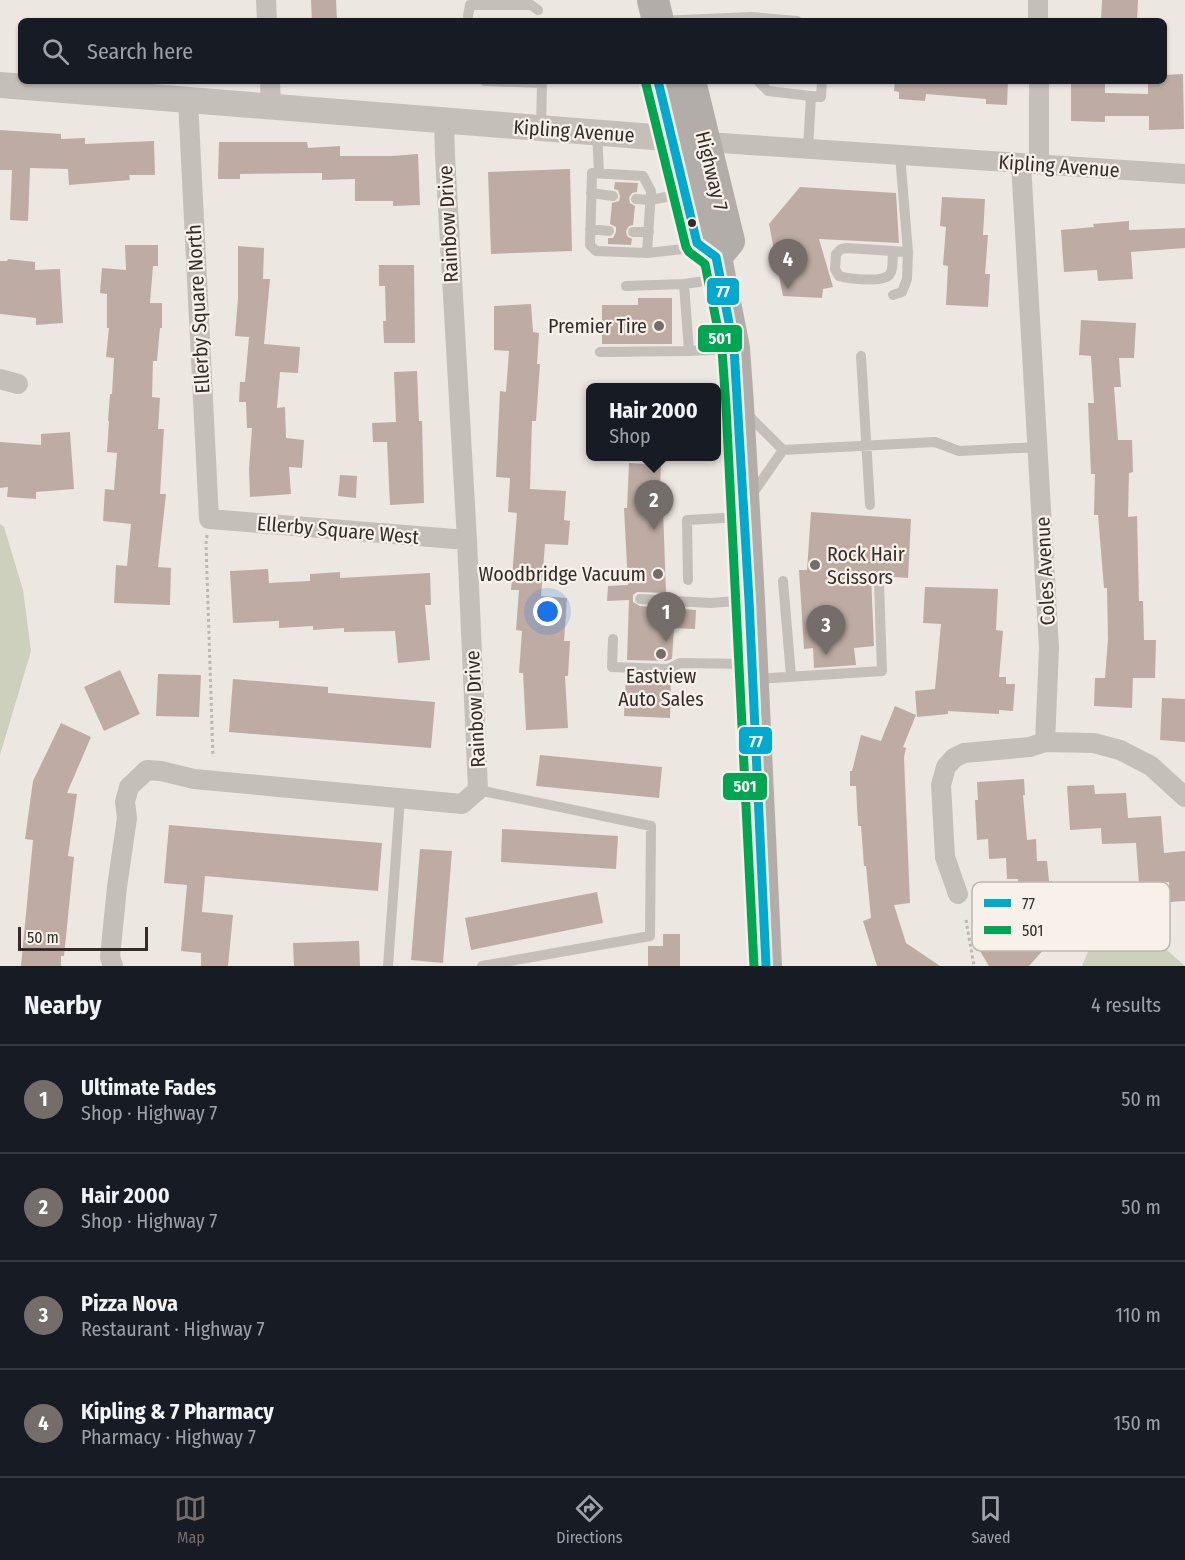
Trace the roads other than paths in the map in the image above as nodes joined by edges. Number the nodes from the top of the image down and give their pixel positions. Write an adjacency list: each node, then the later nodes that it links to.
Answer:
1 (266, 0): 6 (street)
2 (653, 0): 7 (main road)
3 (1038, 0): 8 (street)
4 (538, 10): 5 (lane)
5 (468, 16)
6 (267, 18)
7 (658, 18)
8 (1038, 18)
9 (270, 84): 19 (street)
10 (542, 84): 21 (lane)
11 (658, 84): 23 (main road, Highway 7)
12 (691, 84): 24 (main road, Highway 7)
13 (761, 84): 17 (lane)
14 (822, 84): 17 (lane)
15 (1039, 84): 27 (street, Coles Avenue)
16 (0, 86): 18 (street, Kipling Avenue)
17 (811, 96): 25 (lane)
18 (188, 100): 19 (street, Kipling Avenue); 56 (street, Ellerby Square North)
19 (272, 106): 20 (street, Kipling Avenue)
20 (444, 121): 21 (street, Kipling Avenue); 57 (street, Rainbow Drive)
21 (540, 128): 22 (street, Kipling Avenue)
22 (597, 132): 23 (street, Kipling Avenue); 28 (lane)
23 (672, 139): 24 (street, Kipling Avenue); 31 (main road, Highway 7)
24 (706, 142): 25 (street, Kipling Avenue); 42 (main road, Highway 7)
25 (808, 149): 26 (street, Kipling Avenue)
26 (900, 155): 27 (street, Kipling Avenue); 40 (lane)
27 (1030, 164): 29 (street, Kipling Avenue); 52 (street, Coles Avenue)
28 (599, 173): 30 (lane); 34 (lane)
29 (1185, 174)
30 (591, 193): 32 (lane); 35 (lane)
31 (686, 193): 34 (lane); 42 (main road, Highway 7)
32 (613, 196)
33 (636, 199): 34 (lane)
34 (650, 200): 38 (lane)
35 (590, 229): 36 (lane); 41 (lane)
36 (609, 231)
37 (633, 232): 38 (lane)
38 (648, 232): 41 (lane)
39 (892, 251): 39 (lane); 40 (lane)
40 (908, 252): 45 (lane)
41 (647, 253): 42 (lane)
42 (711, 260): 43 (lane); 46 (main road, Highway 7)
43 (684, 284): 44 (lane); 47 (lane)
44 (626, 286)
45 (893, 295)
46 (734, 348): 47 (lane); 50 (main road, Highway 7)
47 (689, 351): 48 (lane)
48 (600, 352)
49 (861, 356): 51 (lane)
50 (738, 405): 53 (lane); 55 (main road, Highway 7)
51 (866, 444): 52 (lane); 53 (lane); 54 (lane)
52 (1039, 447): 66 (street, Coles Avenue)
53 (783, 450): 55 (lane)
54 (870, 505)
55 (745, 511): 58 (lane); 62 (main road, Highway 7)
56 (209, 519): 57 (street, Ellerby Square West)
57 (467, 540): 67 (street, Rainbow Drive)
58 (688, 580)
59 (783, 581): 65 (lane)
60 (879, 583): 65 (lane)
61 (640, 599): 62 (lane)
62 (749, 600): 64 (main road, Highway 7)
63 (613, 639): 64 (lane)
64 (753, 671): 65 (lane); 74 (main road, Highway 7)
65 (791, 676)
66 (1045, 742): 68 (street); 70 (street)
67 (478, 790): 69 (street, Rainbow Drive); 73 (lane)
68 (1185, 797)
69 (400, 798): 71 (street, Rainbow Drive); 72 (lane)
70 (958, 894)
71 (113, 966)
72 (388, 966)
73 (482, 966)
74 (766, 966)

